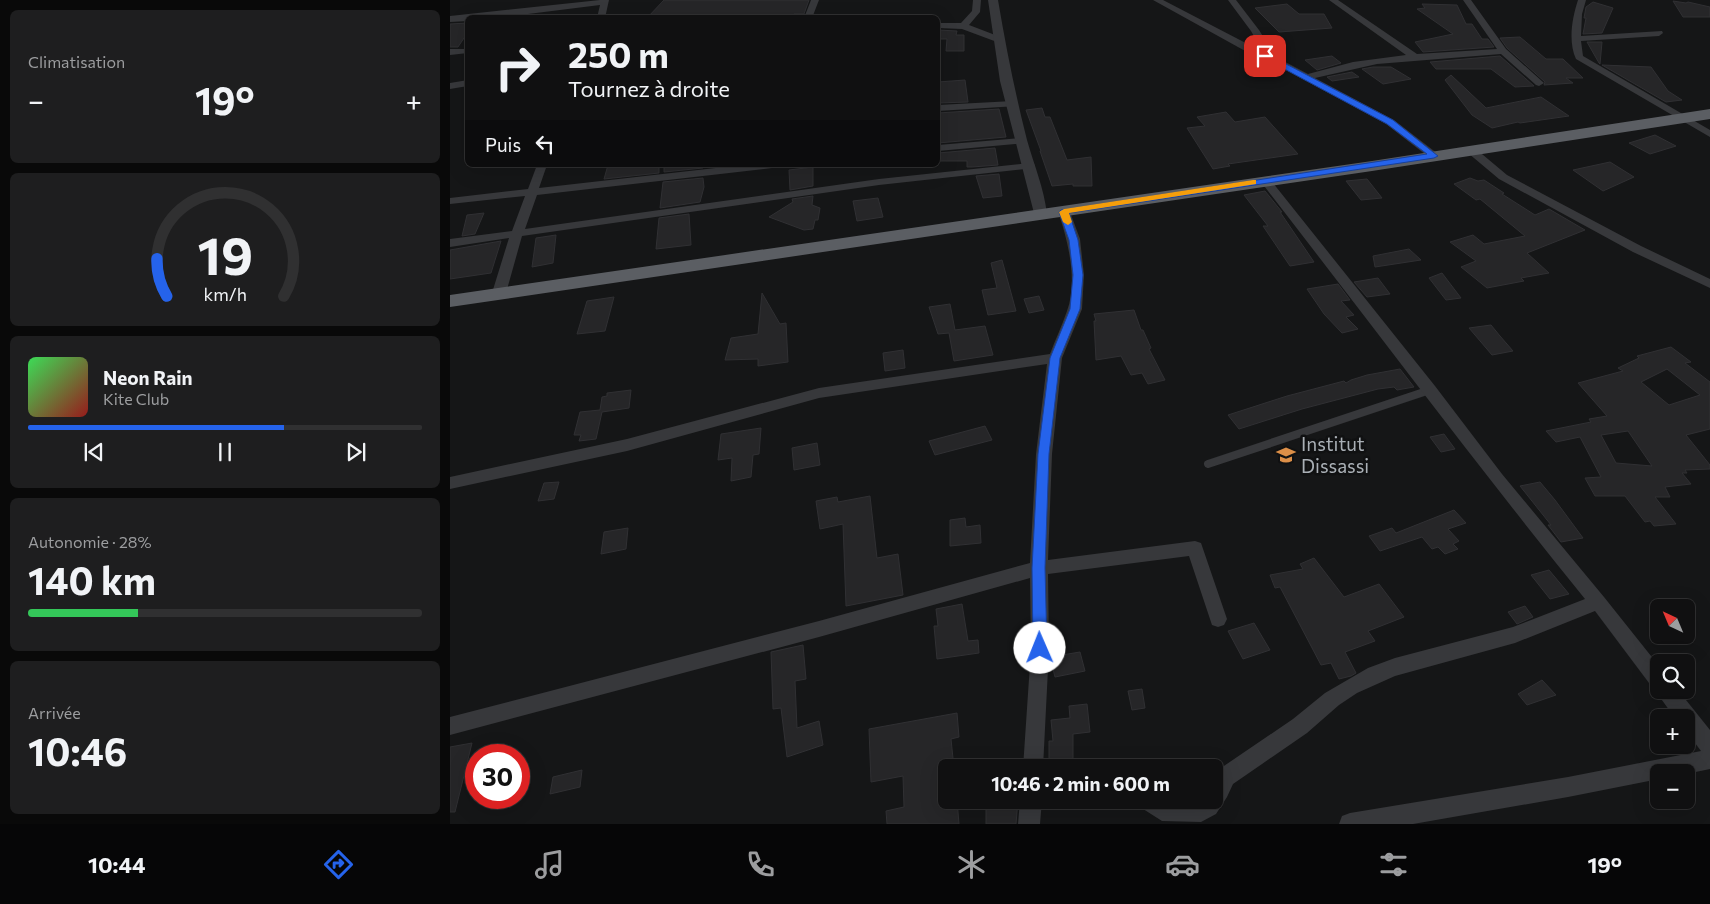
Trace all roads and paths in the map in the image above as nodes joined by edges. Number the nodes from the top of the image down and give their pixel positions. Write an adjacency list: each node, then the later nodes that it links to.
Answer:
1 (815, 0): 12 (street)
2 (976, 0): 16 (street)
3 (993, 0): 19 (street)
4 (1157, 0): 24 (street)
5 (1232, 0): 24 (street)
6 (1333, 0): 23 (street)
7 (1467, 0): 21 (street)
8 (1582, 0): 18 (street)
9 (605, 1): 10 (street); 11 (street)
10 (493, 15)
11 (602, 15)
12 (809, 15)
13 (465, 18): 14 (street)
14 (450, 20)
15 (940, 26): 16 (street)
16 (963, 26): 19 (street)
17 (1659, 33): 18 (street)
18 (1576, 39): 32 (street)
19 (1000, 40): 29 (street)
20 (465, 51): 22 (street)
21 (1503, 51): 23 (street); 26 (street)
22 (450, 52)
23 (1416, 57): 25 (street)
24 (1272, 59): 25 (street)
25 (1304, 78): 37 (street)
26 (1539, 83)
27 (465, 84): 28 (street)
28 (450, 86)
29 (1013, 104): 30 (street); 34 (street)
30 (940, 108)
31 (1710, 114): 32 (highway)
32 (1682, 119): 33 (street); 36 (highway)
33 (1710, 134)
34 (1021, 141): 35 (street); 38 (street)
35 (940, 148)
36 (1472, 151): 37 (highway); 48 (street)
37 (1434, 156): 41 (highway)
38 (1030, 166): 45 (street); 46 (street)
39 (541, 167): 42 (street)
40 (755, 167): 42 (street)
41 (1265, 180): 44 (highway); 52 (street)
42 (532, 193): 43 (street); 46 (street)
43 (450, 201)
44 (1064, 212): 45 (highway); 51 (street)
45 (1040, 214): 49 (highway)
46 (517, 233): 47 (street); 49 (street)
47 (450, 243)
48 (1710, 284)
49 (499, 294): 50 (highway)
50 (450, 301)
51 (1055, 358): 54 (street); 55 (street)
52 (1430, 390): 53 (lane); 56 (street)
53 (1208, 464)
54 (450, 483)
55 (1039, 568): 57 (street); 60 (street); 62 (street)
56 (1598, 602): 58 (street); 64 (street)
57 (1218, 619)
58 (1650, 669)
59 (1673, 699): 61 (street)
60 (450, 726)
61 (1710, 746)
62 (1034, 759)
63 (1710, 760): 69 (street)
64 (1223, 782)
65 (1030, 809): 68 (street)
66 (1161, 809): 67 (street)
67 (1204, 809)
68 (1029, 824)
69 (1350, 824)

